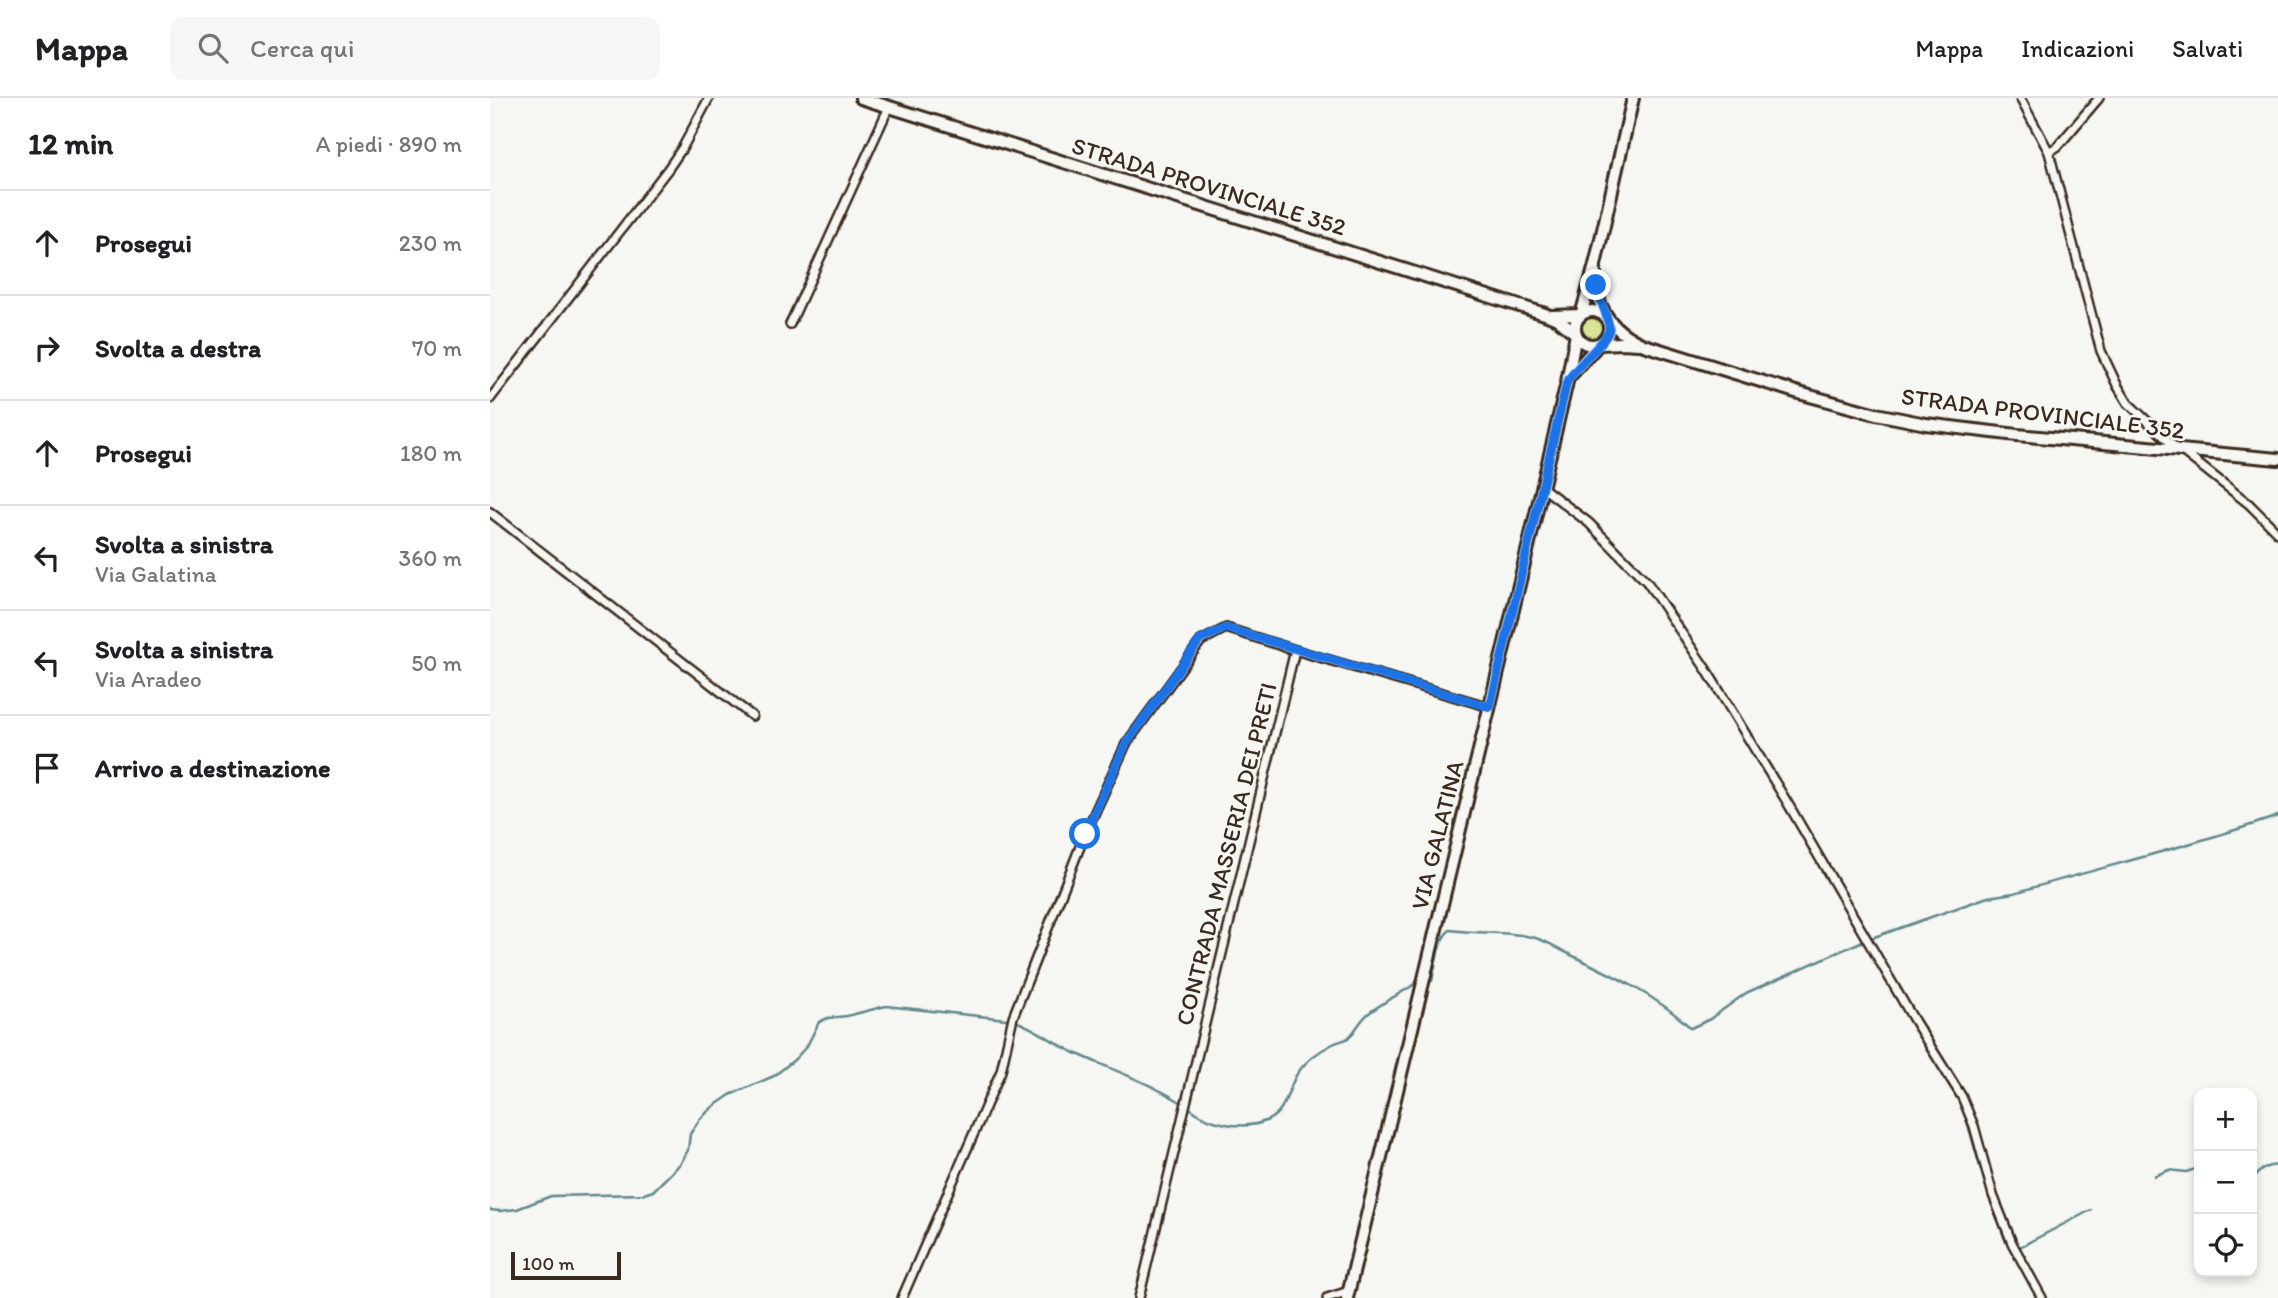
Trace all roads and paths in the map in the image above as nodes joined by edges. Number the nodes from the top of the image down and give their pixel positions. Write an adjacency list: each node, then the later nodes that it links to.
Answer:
1 (709, 98): 17 (street)
2 (862, 98): 6 (main road, STRADA PROVINCIALE 352)
3 (1633, 98): 8 (main road)
4 (2020, 98): 7 (street)
5 (2099, 98): 7 (street)
6 (889, 107): 9 (main road, STRADA PROVINCIALE 352); 12 (street)
7 (2049, 152): 18 (street)
8 (1595, 265): 10 (main road); 11 (main road)
9 (1545, 314): 10 (main road, STRADA PROVINCIALE 352); 13 (main road, STRADA PROVINCIALE 352)
10 (1581, 315): 11 (main road); 13 (main road)
11 (1606, 318): 14 (main road); 15 (main road, STRADA PROVINCIALE 352)
12 (790, 324)
13 (1576, 334): 14 (main road); 16 (main road, VIA GALATINA)
14 (1599, 344): 15 (main road, STRADA PROVINCIALE 352); 16 (main road, VIA GALATINA)
15 (1644, 345): 18 (main road, STRADA PROVINCIALE 352)
16 (1567, 382): 20 (main road, VIA GALATINA)
17 (490, 400)
18 (2179, 450): 19 (main road, STRADA PROVINCIALE 352); 22 (street)
19 (2278, 459)
20 (1542, 487): 24 (main road, VIA GALATINA); 30 (street)
21 (490, 512): 25 (street)
22 (2278, 533)
23 (1295, 650): 24 (street); 27 (street); 28 (street, CONTRADA MASSERIA DEI PRETI)
24 (1490, 707): 26 (main road, VIA GALATINA)
25 (752, 716)
26 (1348, 1295): 29 (street)
27 (902, 1298)
28 (1139, 1298)
29 (1327, 1298)
30 (2042, 1298)

